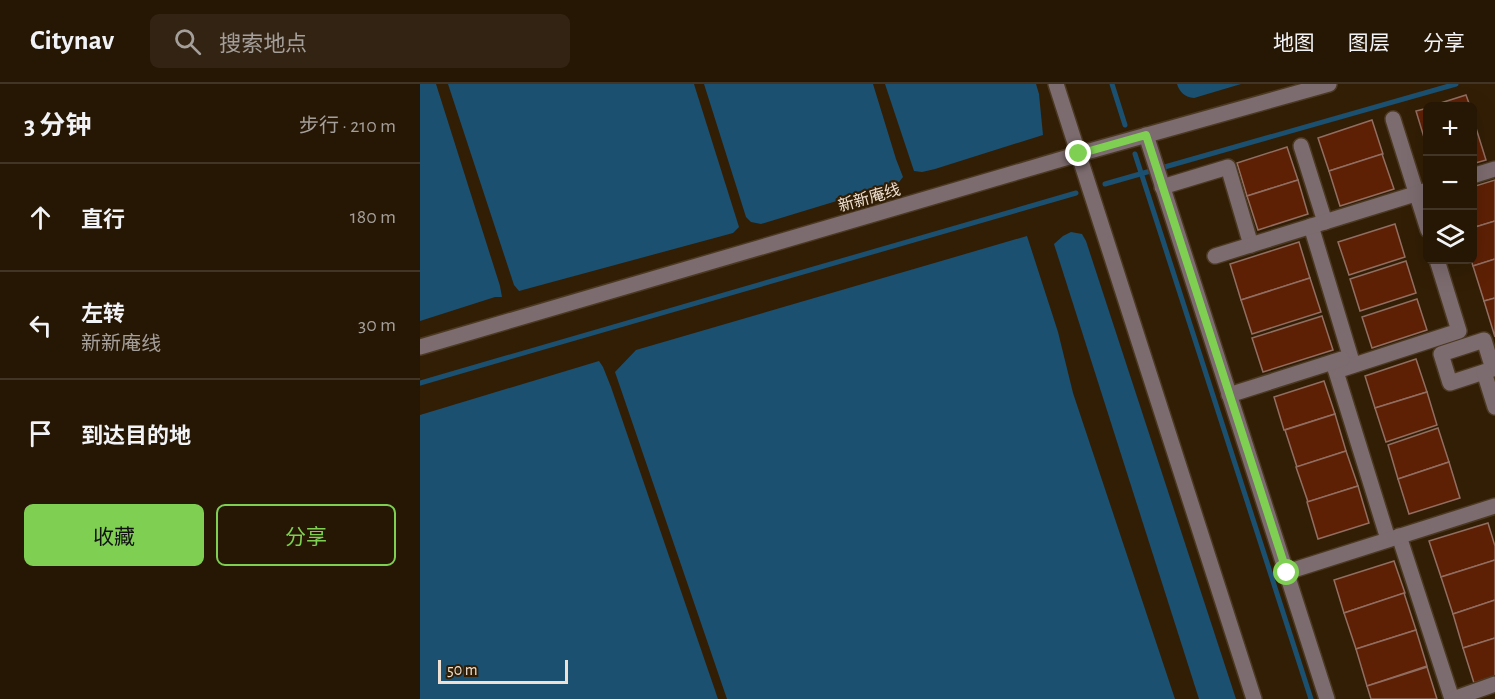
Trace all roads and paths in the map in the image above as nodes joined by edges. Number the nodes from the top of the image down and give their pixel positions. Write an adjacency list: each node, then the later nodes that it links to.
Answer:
1 (1056, 84): 6 (street)
2 (1329, 84): 4 (street, 新新庵线)
3 (1393, 118): 10 (street)
4 (1146, 135): 6 (street, 新新庵线); 9 (street)
5 (1301, 146): 12 (street)
6 (1079, 154): 18 (street, 新新庵线); 30 (street)
7 (1495, 169): 8 (street)
8 (1477, 175)
9 (1161, 182): 13 (street); 23 (street)
10 (1422, 192): 11 (street); 12 (street)
11 (1425, 210)
12 (1318, 224): 13 (street); 20 (street)
13 (1251, 245): 14 (street)
14 (1215, 256)
15 (1438, 264): 16 (street)
16 (1459, 331): 17 (street); 20 (street)
17 (1464, 346): 19 (street); 22 (street)
18 (420, 347)
19 (1492, 352): 22 (street)
20 (1352, 360): 21 (street)
21 (1335, 366): 23 (street); 26 (street)
22 (1484, 372): 24 (street)
23 (1229, 395): 27 (street)
24 (1495, 407)
25 (1495, 506): 26 (street)
26 (1394, 538): 27 (street); 32 (street)
27 (1287, 573): 31 (street)
28 (1495, 684): 29 (street)
29 (1471, 696): 32 (street)
30 (1254, 699)
31 (1327, 699)
32 (1452, 699)

